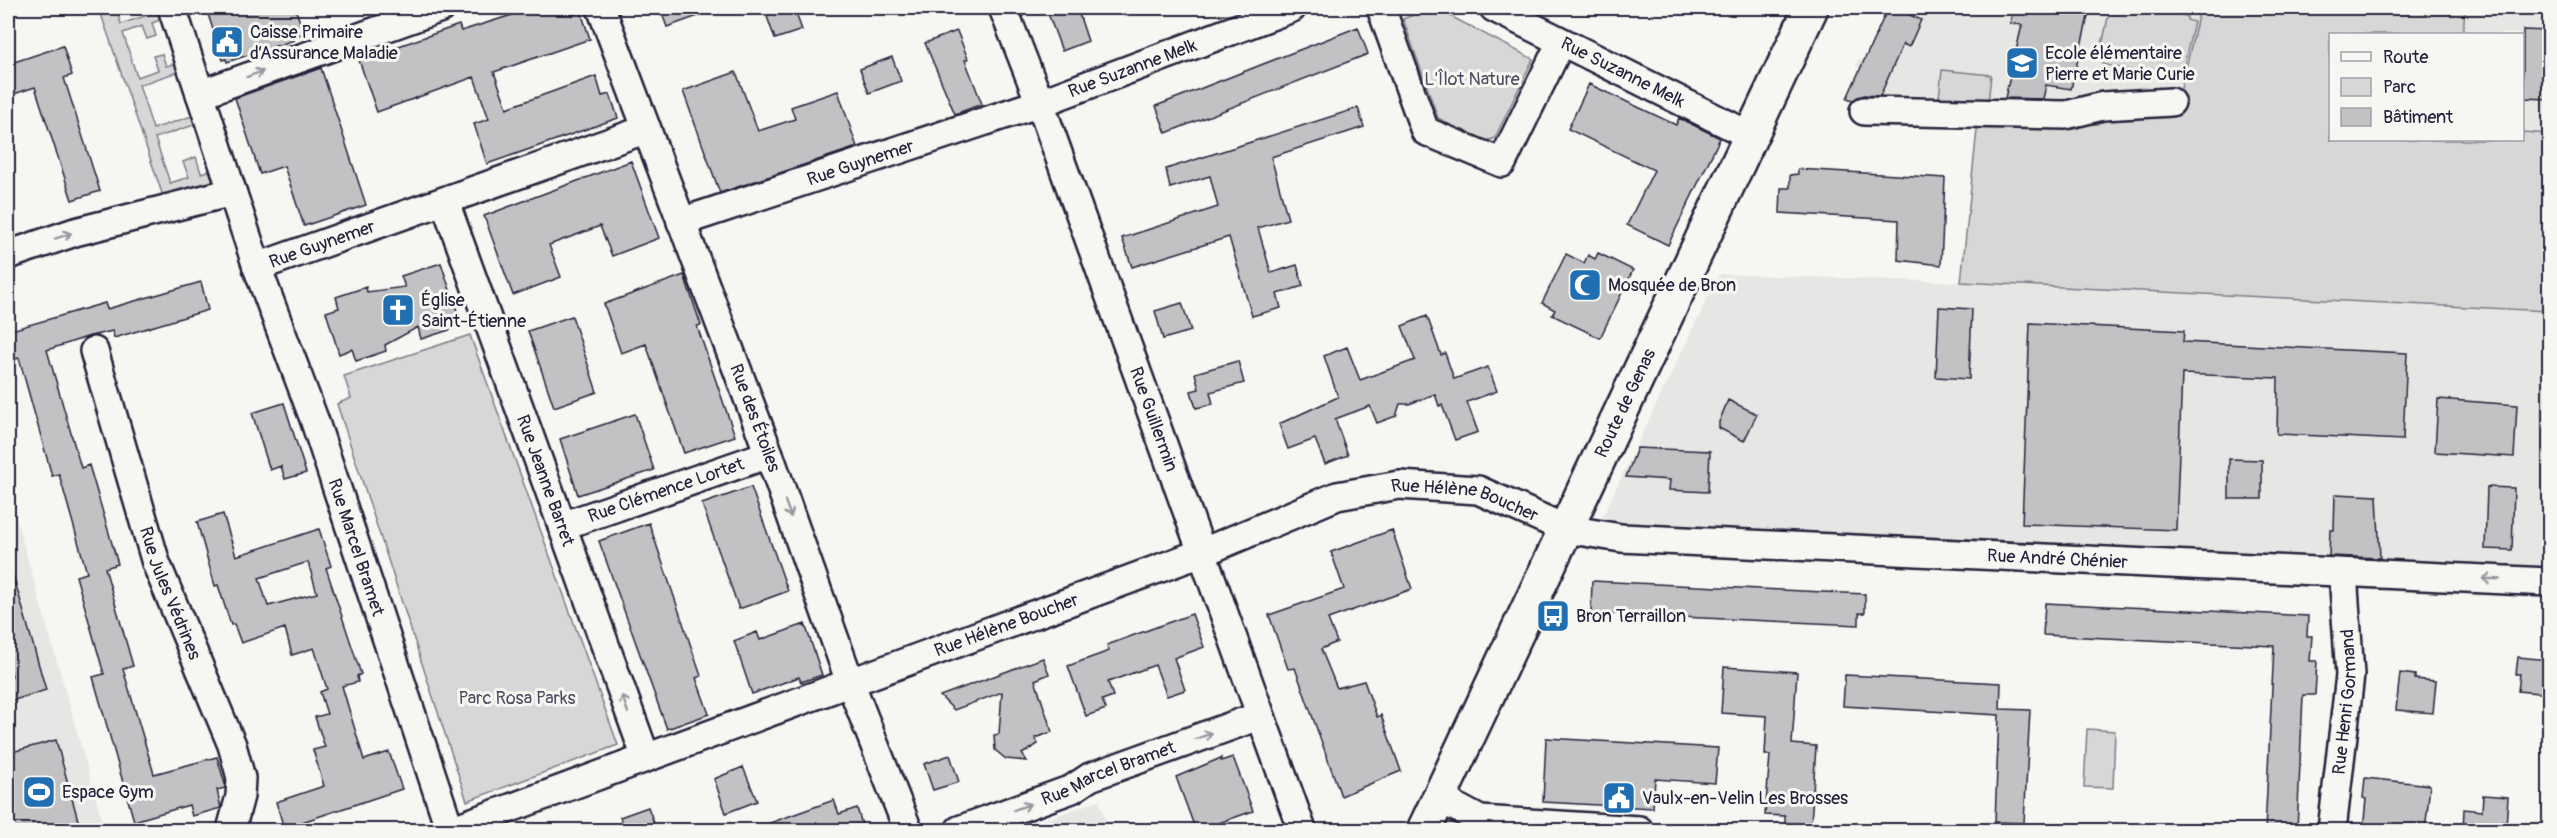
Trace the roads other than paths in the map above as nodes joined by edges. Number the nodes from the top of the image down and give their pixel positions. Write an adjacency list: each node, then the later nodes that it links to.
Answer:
1 (172, 8): 10 (street)
2 (441, 8): 10 (street, one-way to 2)
3 (601, 8): 14 (street, Rue des Étoiles)
4 (1004, 8): 11 (street, Rue Guillermin)
5 (1292, 8): 11 (street, Rue Suzanne Melk)
6 (1381, 8): 9 (street)
7 (1494, 8): 9 (street, Rue Suzanne Melk)
8 (1810, 8): 15 (main road, Route de Genas)
9 (1561, 42): 15 (street, Rue Suzanne Melk)
10 (200, 94): 16 (street)
11 (1040, 102): 18 (street, Rue Guynemer); 25 (street, Rue Guillermin)
12 (2171, 102): 13 (street)
13 (1864, 111)
14 (647, 129): 17 (street, Rue Guynemer); 18 (street, Rue des Étoiles)
15 (1751, 136): 24 (main road, Route de Genas)
16 (232, 192): 19 (street, one-way to 16); 20 (street, Rue Guynemer)
17 (445, 202): 20 (street, Rue Guynemer); 23 (street, Rue Jeanne Barret)
18 (681, 222): 22 (street, Rue des Étoiles)
19 (8, 255)
20 (257, 267): 33 (street, Rue Marcel Bramet)
21 (94, 351): 32 (street, Rue Jules Védrines)
22 (769, 454): 23 (street, Rue Clémence Lortet); 28 (street, Rue des Étoiles, one-way to 28)
23 (562, 526): 30 (street, Rue Jeanne Barret, one-way to 23)
24 (1566, 529): 25 (street, Rue Hélène Boucher); 26 (street, Rue André Chénier); 31 (main road, Route de Genas)
25 (1201, 553): 28 (street, Rue Hélène Boucher); 29 (street, Rue Guillermin)
26 (2343, 573): 27 (street, Rue André Chénier, one-way to 26); 39 (street, Rue Henri Gormand)
27 (2550, 582)
28 (850, 682): 30 (street, Rue Hélène Boucher); 34 (street, Rue des Étoiles)
29 (1259, 716): 35 (street, Rue Marcel Bramet, one-way to 29); 36 (street, Rue Guillermin)
30 (646, 758): 33 (street, Rue Hélène Boucher)
31 (1439, 798): 37 (main road, Route de Genas); 38 (street)
32 (231, 831)
33 (451, 831)
34 (908, 831)
35 (959, 831)
36 (1302, 831)
37 (1424, 831)
38 (1639, 831)
39 (2332, 831)

